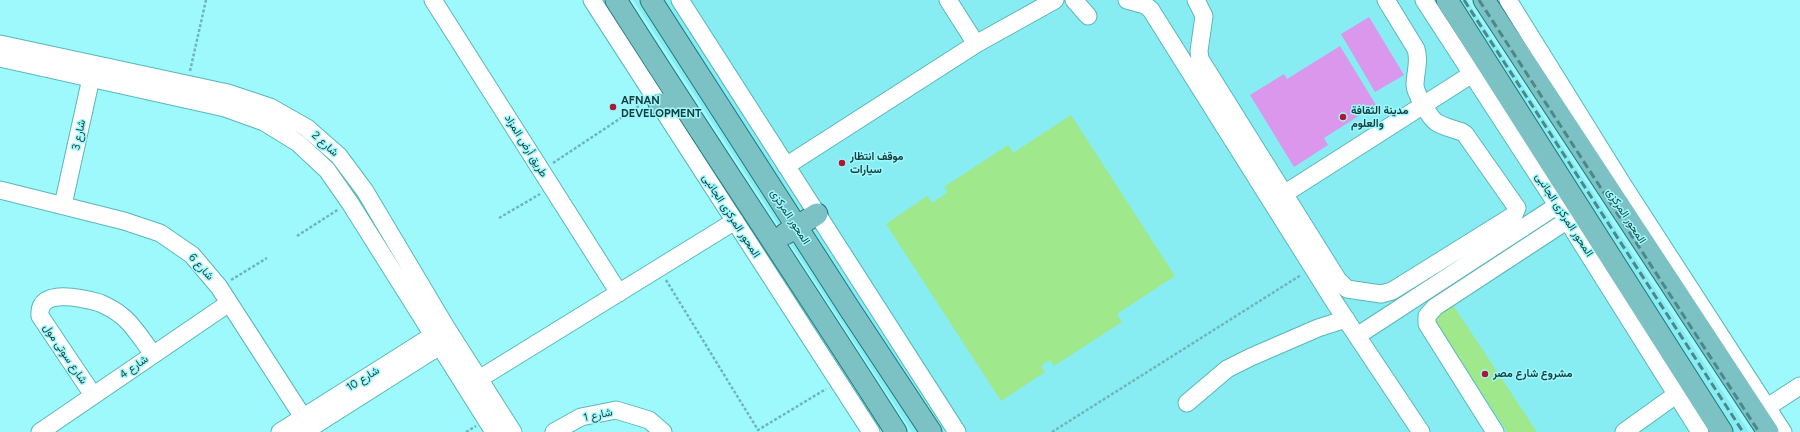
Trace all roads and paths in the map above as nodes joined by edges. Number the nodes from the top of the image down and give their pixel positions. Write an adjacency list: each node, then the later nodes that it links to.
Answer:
1 (206, 0): 24 (path)
2 (432, 0): 31 (street, طريق أرض المزاد)
3 (592, 0): 25 (street, المحور المركزى الجانبى)
4 (616, 0): 26 (main road)
5 (651, 0): 42 (main road, المحور المركزى)
6 (680, 0): 30 (street)
7 (948, 0): 19 (street)
8 (1055, 0): 19 (street)
9 (1074, 0): 17 (street)
10 (1127, 0): 47 (street)
11 (1196, 0): 34 (street)
12 (1386, 0): 27 (street)
13 (1424, 0): 22 (street, المحور المركزى الجانبى)
14 (1447, 0): 39 (main road)
15 (1484, 0): 79 (main road, المحور المركزى)
16 (1508, 0): 61 (street)
17 (1088, 16)
18 (0, 44): 21 (street, شارع 2)
19 (976, 44): 30 (street)
20 (0, 58): 21 (street, شارع 2)
21 (92, 72): 23 (street, شارع 2); 36 (street, شارع 3)
22 (1472, 74): 27 (street); 37 (street, المحور المركزى الجانبى)
23 (132, 80): 24 (street, شارع 2); 29 (street, شارع 2)
24 (187, 83): 28 (street, شارع 2)
25 (656, 100): 26 (main road); 31 (path); 41 (street, المحور المركزى الجانبى)
26 (682, 105): 44 (main road)
27 (1424, 105): 34 (street); 34 (street)
28 (270, 107): 29 (street); 53 (street, شارع 2)
29 (264, 122): 35 (street, شارع 2)
30 (786, 166): 38 (street)
31 (541, 171): 32 (street, طريق أرض المزاد)
32 (552, 188): 40 (path); 49 (street, طريق أرض المزاد)
33 (0, 190): 36 (street, شارع 6)
34 (1284, 194)
35 (350, 203): 43 (path); 53 (street, شارع 2)
36 (63, 205): 48 (street, شارع 6)
37 (1558, 206): 39 (street, المحور المركزى الجانبى); 52 (street)
38 (817, 214): 42 (main road); 72 (street)
39 (1574, 216): 58 (main road); 75 (street)
40 (499, 218)
41 (735, 221): 46 (street); 56 (street, المحور المركزى الجانبى)
42 (796, 226): 44 (main road); 63 (main road, المحور المركزى)
43 (297, 236)
44 (773, 242): 71 (main road)
45 (267, 258): 48 (path)
46 (659, 268): 49 (street); 56 (path)
47 (1313, 268): 51 (street); 73 (path)
48 (219, 287): 50 (street, شارع 6)
49 (619, 293): 55 (street)
50 (229, 303): 54 (street, شارع 4); 62 (street, شارع 6)
51 (1346, 319): 52 (street); 60 (street)
52 (1357, 336): 74 (street)
53 (443, 337): 55 (street, شارع 2); 62 (street, شارع 10); 66 (street, شارع 2)
54 (153, 354): 59 (street, شارع 4); 59 (street, شارع سوتى مول)
55 (479, 379): 67 (street, شارع 2)
56 (838, 381): 70 (street, المحور المركزى الجانبى)
57 (1800, 386): 61 (street)
58 (1684, 389): 76 (street); 77 (street); 78 (main road)
59 (93, 396): 64 (street, شارع 4)
60 (1187, 403)
61 (1766, 408): 80 (street)
62 (306, 426): 65 (street, شارع 10)
63 (930, 431)
64 (40, 432)
65 (280, 432)
66 (494, 432)
67 (513, 432)
68 (554, 432): 69 (street, شارع 1)
69 (663, 432)
70 (871, 432)
71 (896, 432)
72 (957, 432)
73 (1052, 432)
74 (1421, 432)
75 (1495, 432)
76 (1624, 432)
77 (1700, 432)
78 (1722, 432)
79 (1768, 432)
80 (1783, 432)

